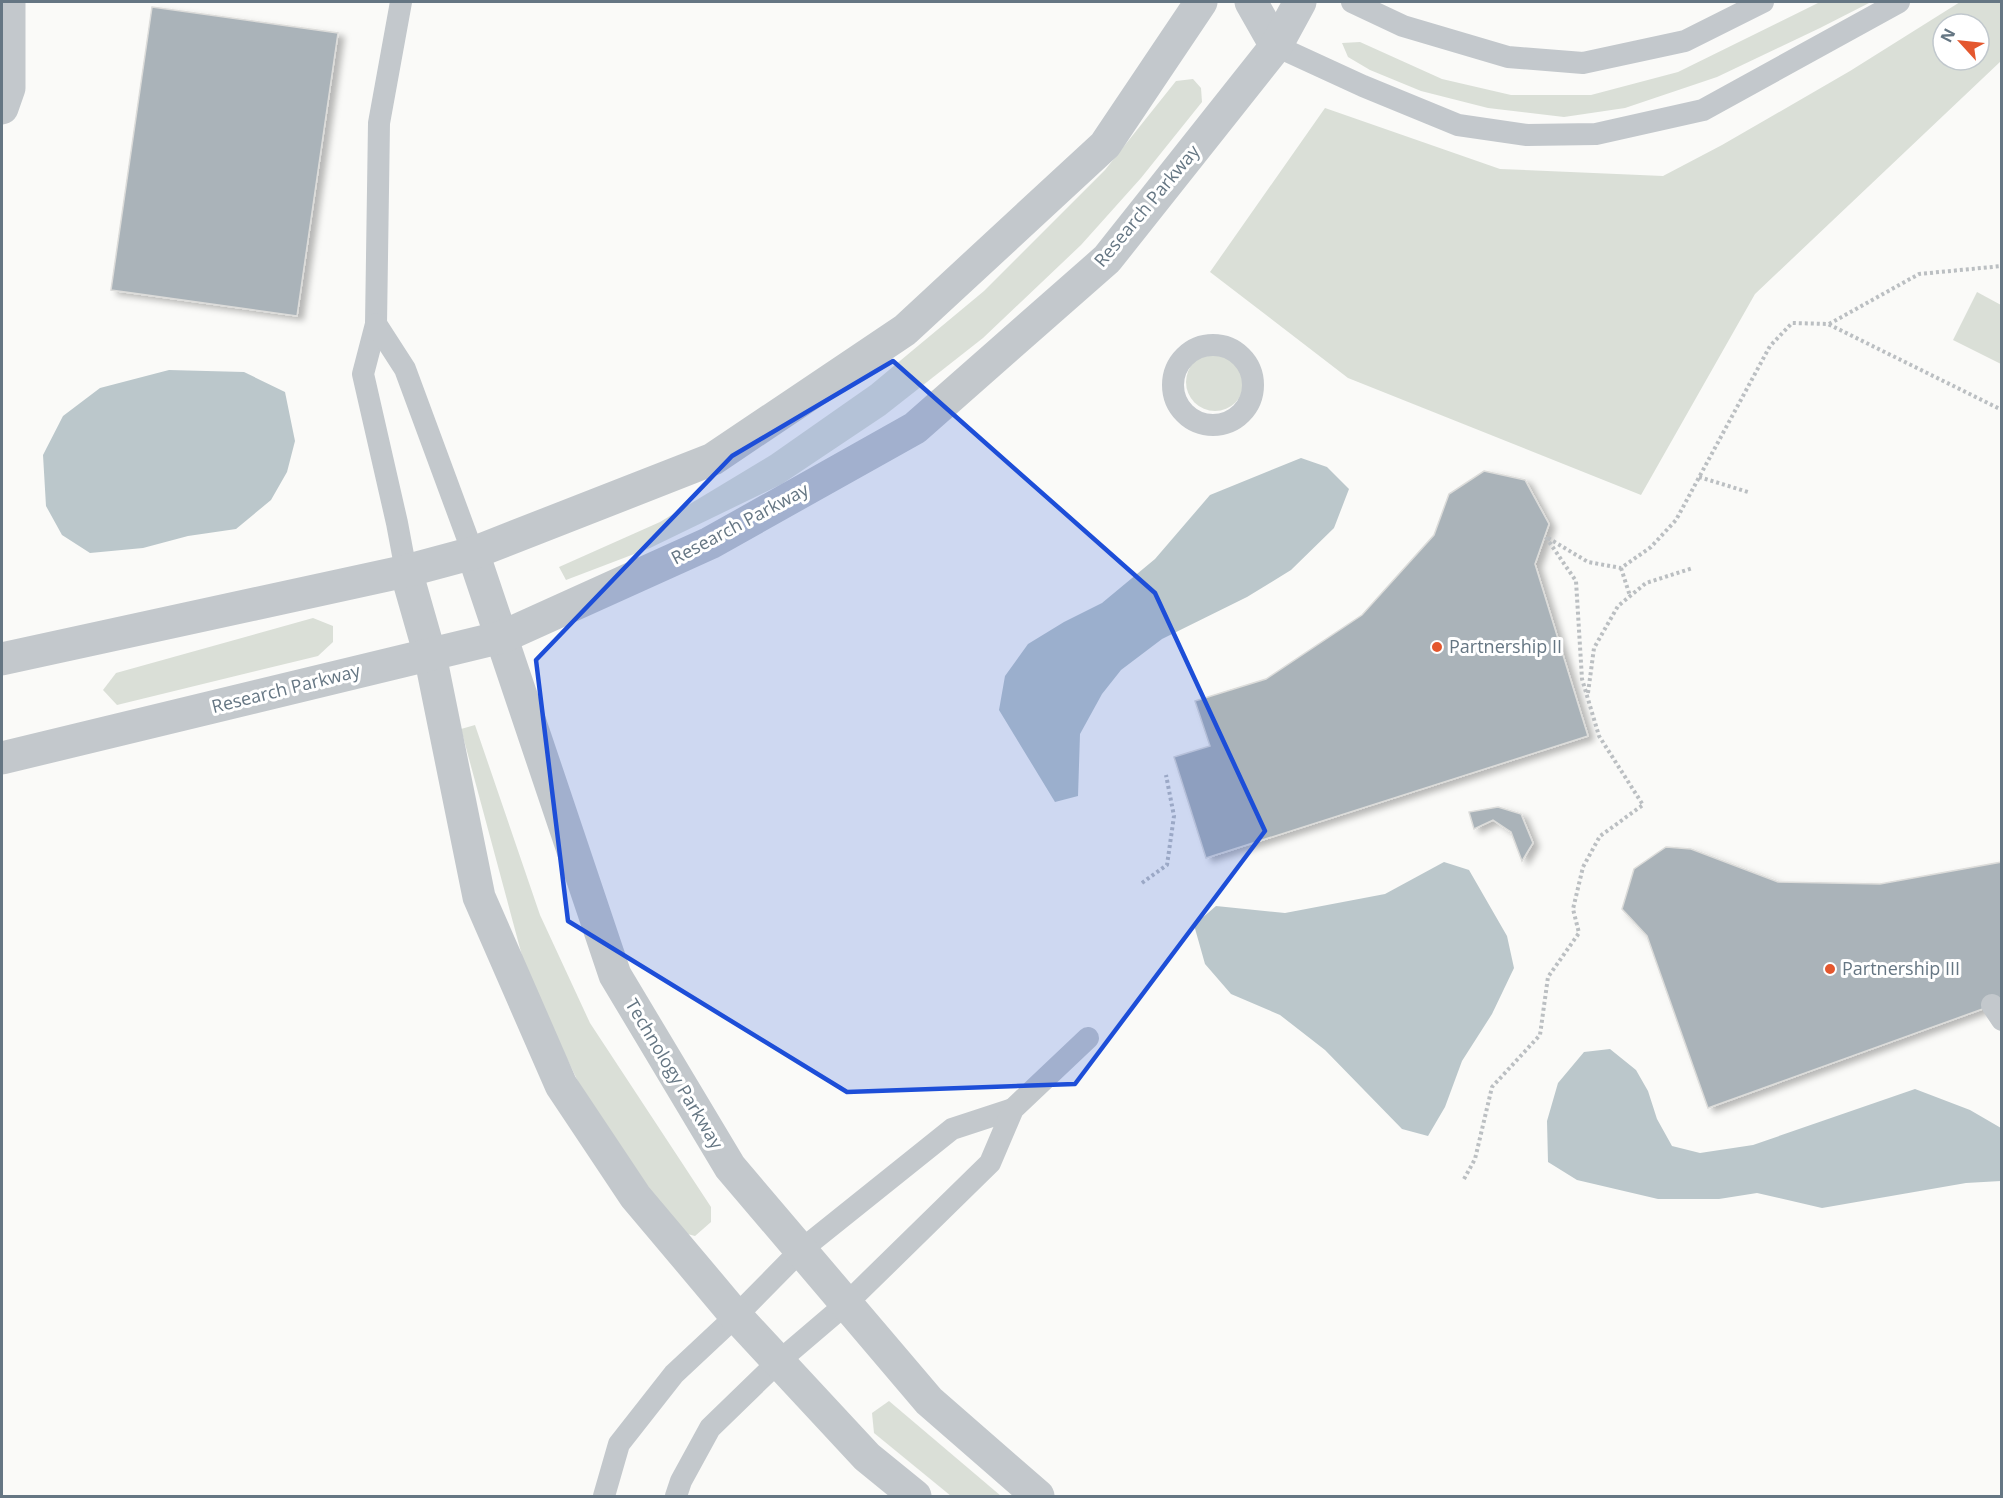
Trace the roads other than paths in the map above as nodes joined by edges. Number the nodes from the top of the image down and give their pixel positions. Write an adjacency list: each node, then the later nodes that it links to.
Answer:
1 (9, 2): 10 (street)
2 (400, 2): 11 (lane)
3 (1201, 2): 12 (street)
4 (1251, 2): 9 (street)
5 (1300, 2): 9 (street, Research Parkway)
6 (1352, 2): 7 (lane)
7 (1763, 2)
8 (1899, 2): 9 (lane)
9 (1276, 46): 14 (street, Research Parkway)
10 (2, 108)
11 (376, 324): 12 (lane); 13 (lane)
12 (473, 553): 13 (street); 14 (street, Technology Parkway)
13 (406, 572): 15 (street); 16 (street)
14 (502, 637): 15 (street, Research Parkway); 20 (street, Technology Parkway)
15 (430, 655): 17 (street, Research Parkway); 22 (street)
16 (2, 659)
17 (3, 754)
18 (1088, 1038): 19 (lane)
19 (1013, 1109): 20 (lane); 21 (lane)
20 (801, 1250): 21 (street, Technology Parkway); 22 (lane)
21 (846, 1304): 23 (lane); 27 (street, Technology Parkway)
22 (736, 1316): 23 (street); 24 (lane)
23 (778, 1362): 25 (lane); 26 (street)
24 (604, 1497)
25 (676, 1497)
26 (915, 1497)
27 (1038, 1497)

